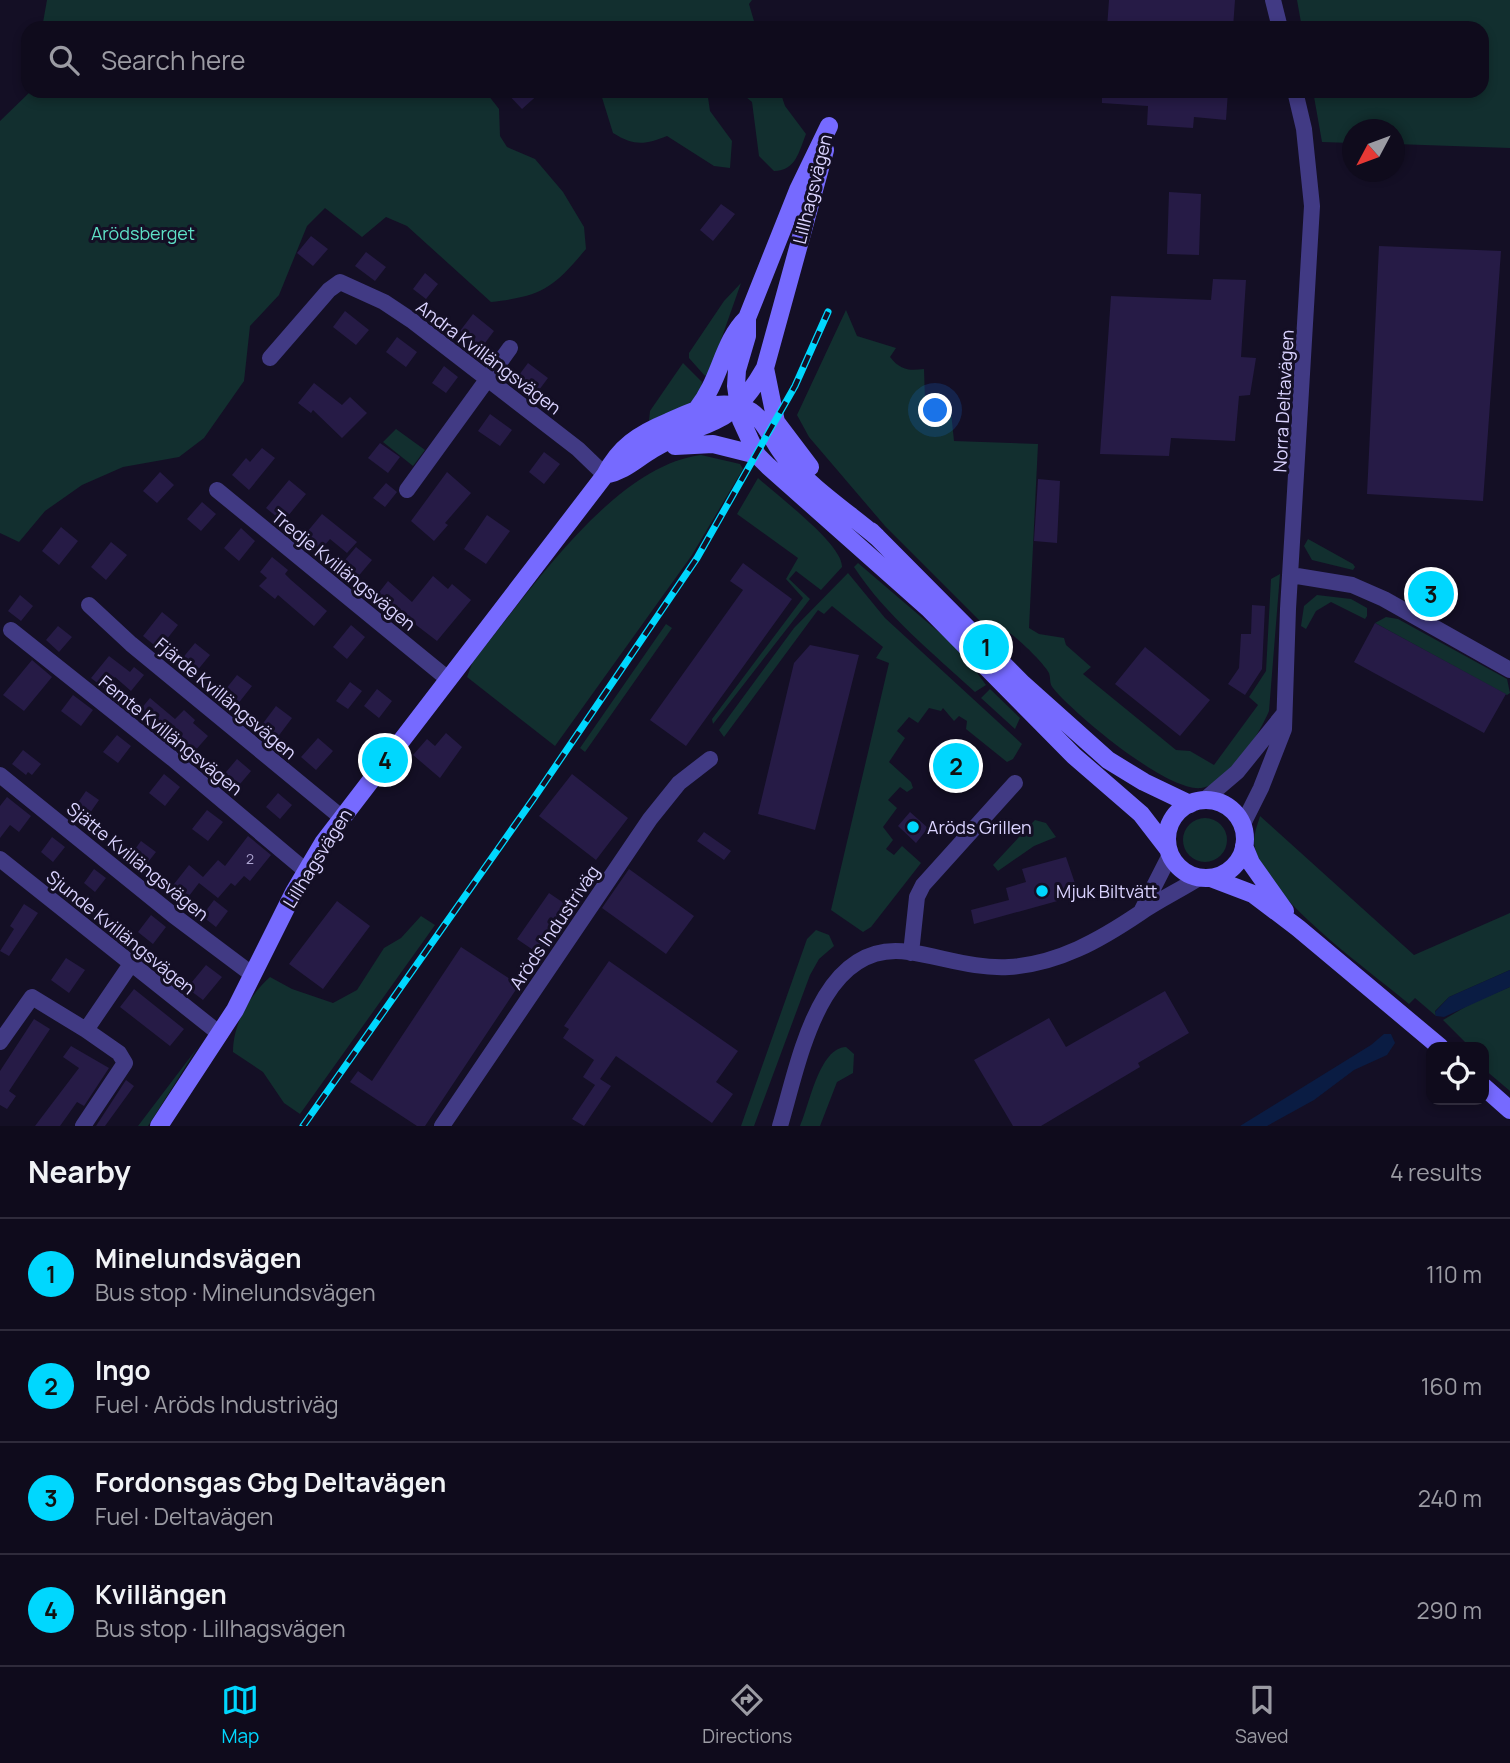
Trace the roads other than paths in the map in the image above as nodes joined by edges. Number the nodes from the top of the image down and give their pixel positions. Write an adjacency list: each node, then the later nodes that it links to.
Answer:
1 (1273, 0): 2 (street)
2 (1278, 21)
3 (1296, 98): 17 (street, Norra Deltavägen)
4 (747, 318): 7 (main road, Lillhagsvägen); 9 (main road, Lillhagsvägen); 10 (main road, Lillhagsvägen)
5 (510, 348): 8 (street)
6 (270, 358): 8 (street, Andra Kvillängsvägen)
7 (765, 368): 9 (main road, Lillhagsvägen); 16 (main road, Lillhagsvägen)
8 (489, 379): 13 (street, Andra Kvillängsvägen); 15 (street)
9 (738, 406): 10 (main road, Lillhagsvägen); 11 (main road, Lillhagsvägen); 12 (main road, Lillhagsvägen); 16 (main road)
10 (697, 409): 13 (main road, Lillhagsvägen)
11 (654, 448): 12 (main road); 13 (main road, Lillhagsvägen)
12 (757, 455): 30 (main road)
13 (605, 475): 21 (main road, Lillhagsvägen)
14 (217, 490): 21 (street, Tredje Kvillängsvägen)
15 (407, 490)
16 (877, 537): 26 (main road)
17 (1292, 575): 20 (street); 22 (street, Norra Deltavägen)
18 (89, 605): 27 (street, Fjärde Kvillängsvägen)
19 (12, 631): 32 (street, Femte Kvillängsvägen)
20 (1510, 670)
21 (448, 679): 27 (main road, Lillhagsvägen)
22 (1283, 715): 26 (street); 28 (street, Norra Deltavägen)
23 (710, 759): 47 (street, Aröds Industriväg)
24 (0, 775): 38 (street, Sjätte Kvillängsvägen)
25 (1015, 783): 36 (street)
26 (1197, 802): 28 (main road); 30 (main road)
27 (341, 817): 32 (main road, Lillhagsvägen)
28 (1242, 826): 29 (main road)
29 (1244, 846): 33 (main road); 35 (main road)
30 (1169, 852): 33 (main road); 34 (street)
31 (0, 859): 37 (street, Sjunde Kvillängsvägen)
32 (306, 871): 38 (main road, Lillhagsvägen)
33 (1205, 878): 34 (street); 35 (main road)
34 (1141, 912): 36 (street)
35 (1298, 928): 42 (main road)
36 (911, 953): 48 (street)
37 (131, 964): 39 (street); 40 (street, Sjunde Kvillängsvägen)
38 (253, 975): 40 (main road, Lillhagsvägen)
39 (86, 1030): 41 (street); 45 (street)
40 (220, 1034): 46 (main road, Lillhagsvägen)
41 (0, 1042)
42 (1434, 1042)
43 (1489, 1091): 44 (main road)
44 (1510, 1110)
45 (83, 1126)
46 (159, 1126)
47 (442, 1126)
48 (780, 1126)

